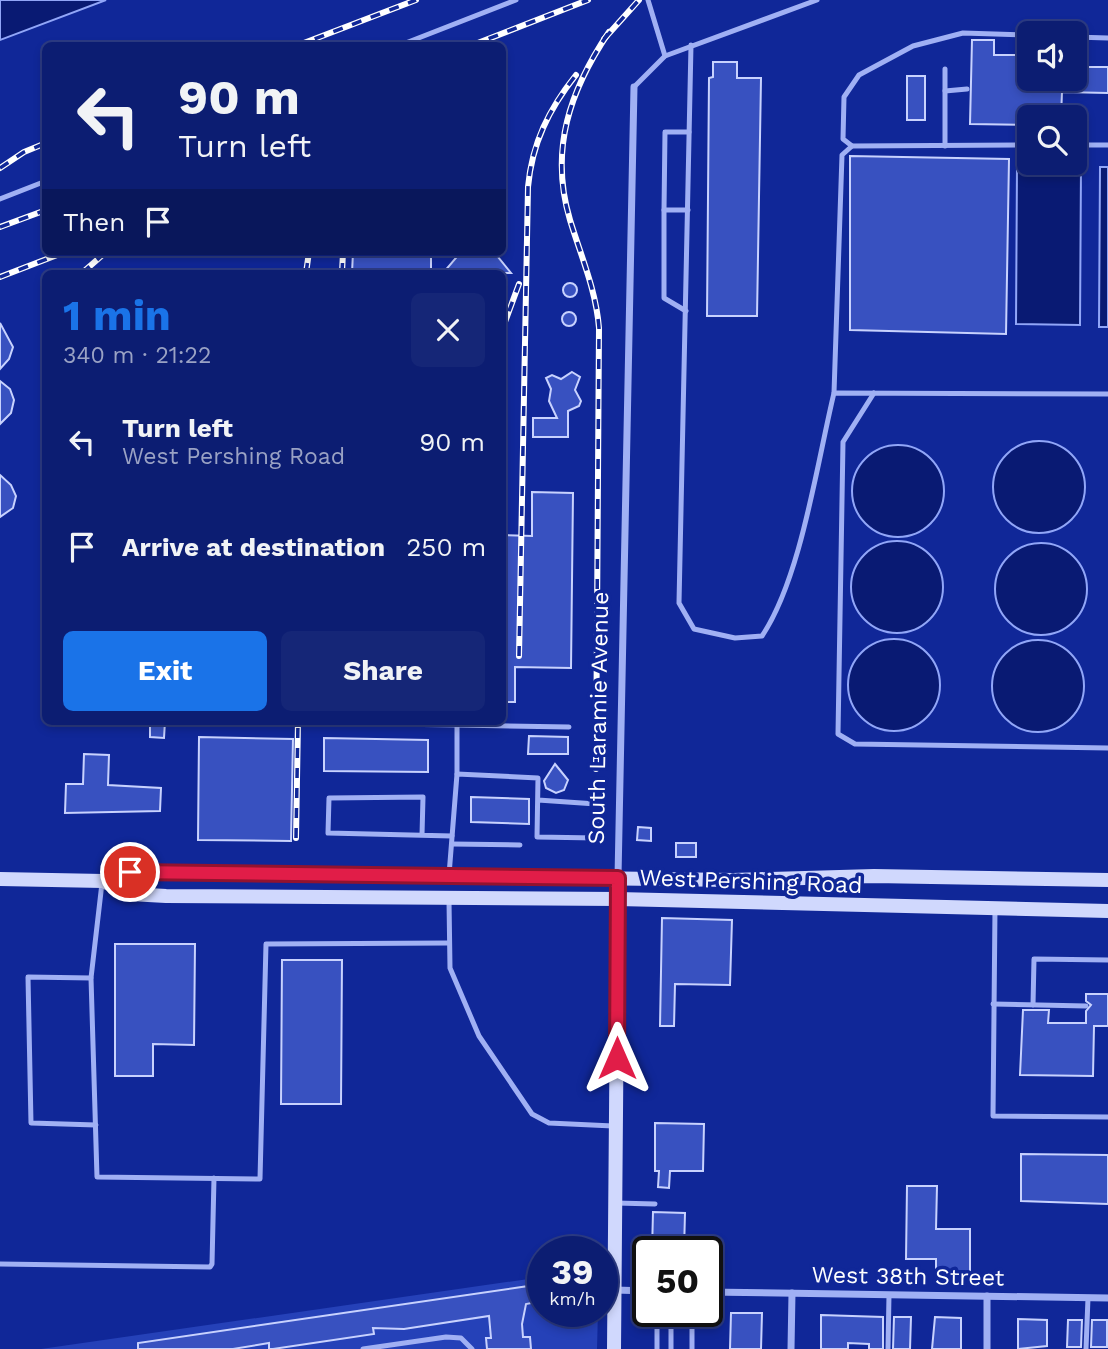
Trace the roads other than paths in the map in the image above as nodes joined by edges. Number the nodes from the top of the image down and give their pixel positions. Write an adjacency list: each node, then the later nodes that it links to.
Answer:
1 (516, 0): 7 (lane)
2 (648, 0): 9 (lane)
3 (817, 0): 8 (lane)
4 (1017, 35): 15 (lane)
5 (1087, 37): 6 (lane)
6 (1108, 38)
7 (408, 42)
8 (691, 45): 9 (lane); 14 (lane)
9 (665, 56): 11 (lane)
10 (945, 69): 13 (lane)
11 (634, 87): 40 (street, South Laramie Avenue)
12 (967, 89): 13 (lane)
13 (945, 91): 20 (lane)
14 (689, 132): 24 (lane); 25 (lane)
15 (843, 139): 19 (lane); 21 (lane)
16 (1017, 145): 20 (lane)
17 (1087, 145): 18 (lane)
18 (1108, 145)
19 (852, 146): 20 (lane); 21 (lane)
20 (945, 146)
21 (842, 155): 27 (lane)
22 (42, 183): 23 (lane)
23 (0, 199)
24 (664, 210): 25 (lane); 26 (lane)
25 (688, 210): 26 (lane)
26 (686, 311): 27 (lane)
27 (834, 393): 28 (lane)
28 (874, 393): 29 (lane); 32 (lane)
29 (1108, 394)
30 (457, 725): 31 (lane); 33 (lane)
31 (569, 727)
32 (1108, 748)
33 (457, 774): 34 (lane); 36 (lane)
34 (538, 800): 34 (lane)
35 (422, 835): 35 (lane); 36 (lane)
36 (452, 836): 37 (lane)
37 (452, 844): 38 (lane); 39 (lane)
38 (520, 845)
39 (449, 878): 40 (main road, West Pershing Road); 43 (main road, West Pershing Road); 44 (main road)
40 (618, 878): 42 (main road, West Pershing Road); 45 (main road, South Laramie Avenue)
41 (0, 879): 43 (main road, West Pershing Road)
42 (1108, 880)
43 (103, 881): 44 (main road, West Pershing Road); 50 (lane)
44 (449, 899): 45 (main road, West Pershing Road); 48 (lane)
45 (618, 899): 46 (main road, West Pershing Road); 56 (main road, South Laramie Avenue)
46 (995, 909): 47 (main road, West Pershing Road); 51 (lane)
47 (1108, 911)
48 (449, 943): 56 (lane); 57 (lane)
49 (1108, 960): 52 (lane)
50 (91, 978): 55 (lane); 55 (lane)
51 (993, 1004): 52 (lane); 54 (lane)
52 (1033, 1005): 53 (lane)
53 (1086, 1006)
54 (1108, 1117)
55 (96, 1125): 57 (lane)
56 (616, 1126): 58 (main road, South Laramie Avenue)
57 (214, 1178): 61 (lane)
58 (616, 1203): 59 (lane); 60 (main road, South Laramie Avenue)
59 (655, 1204)
60 (616, 1236)
61 (0, 1264)
62 (723, 1292): 63 (street, West 38th Street)
63 (792, 1293): 64 (street, West 38th Street); 76 (street)
64 (889, 1295): 65 (street, West 38th Street); 77 (lane)
65 (987, 1296): 66 (street, West 38th Street); 78 (street)
66 (1087, 1298): 67 (street, West 38th Street); 79 (lane)
67 (1108, 1298)
68 (614, 1327): 72 (main road, South Laramie Avenue)
69 (692, 1327): 75 (lane)
70 (363, 1349): 71 (lane)
71 (472, 1349)
72 (614, 1349)
73 (657, 1349): 74 (lane)
74 (671, 1349)
75 (692, 1349)
76 (790, 1349)
77 (888, 1349)
78 (987, 1349)
79 (1086, 1349)

